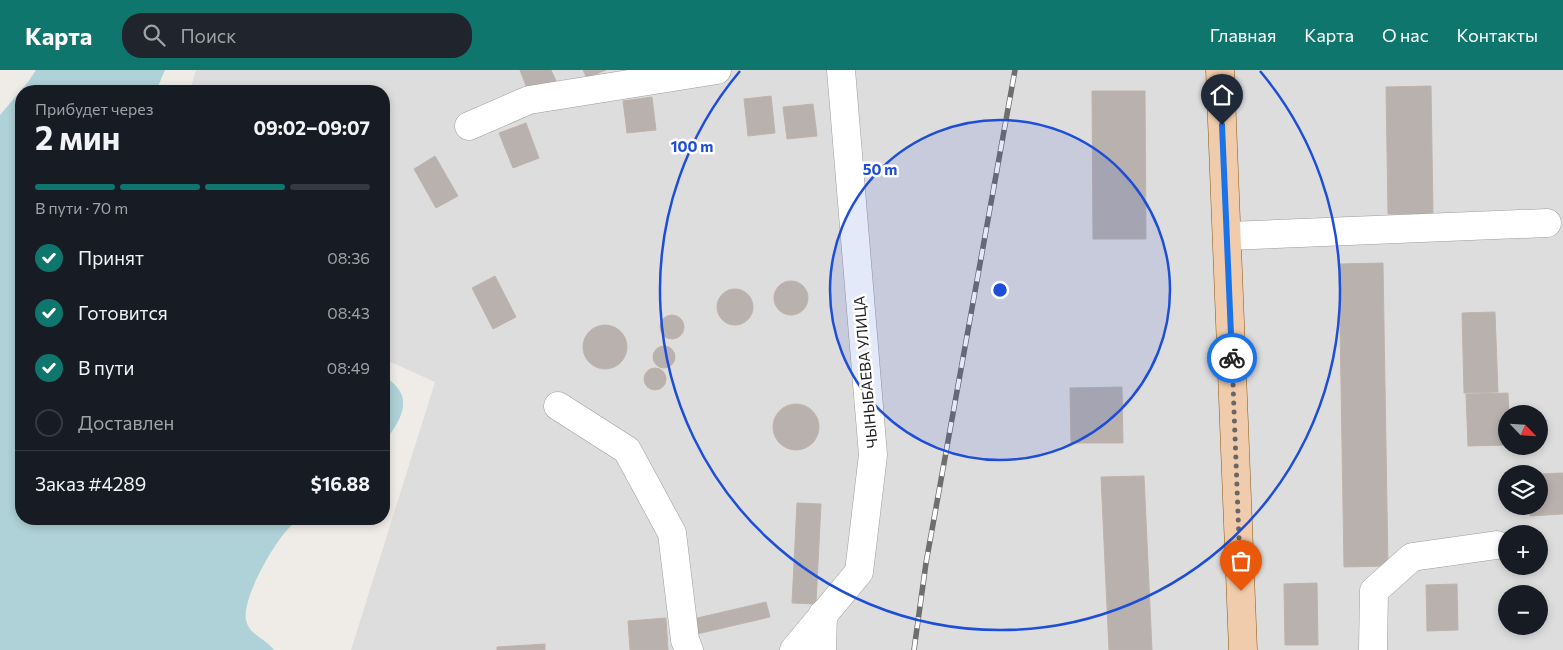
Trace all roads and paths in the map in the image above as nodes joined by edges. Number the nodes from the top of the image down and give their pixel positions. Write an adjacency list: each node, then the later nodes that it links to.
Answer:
1 (717, 70): 4 (street)
2 (841, 70): 9 (street, ЧЫНЫБАЕВА УЛИЦА)
3 (1220, 70): 6 (main road)
4 (469, 126)
5 (1547, 223): 6 (street)
6 (1227, 236): 13 (main road)
7 (558, 406): 10 (street)
8 (1496, 545): 14 (street)
9 (823, 614): 11 (street, ЧЫНЫБАЕВА УЛИЦА); 12 (street)
10 (688, 650)
11 (794, 650)
12 (822, 650)
13 (1243, 650)
14 (1374, 650)

